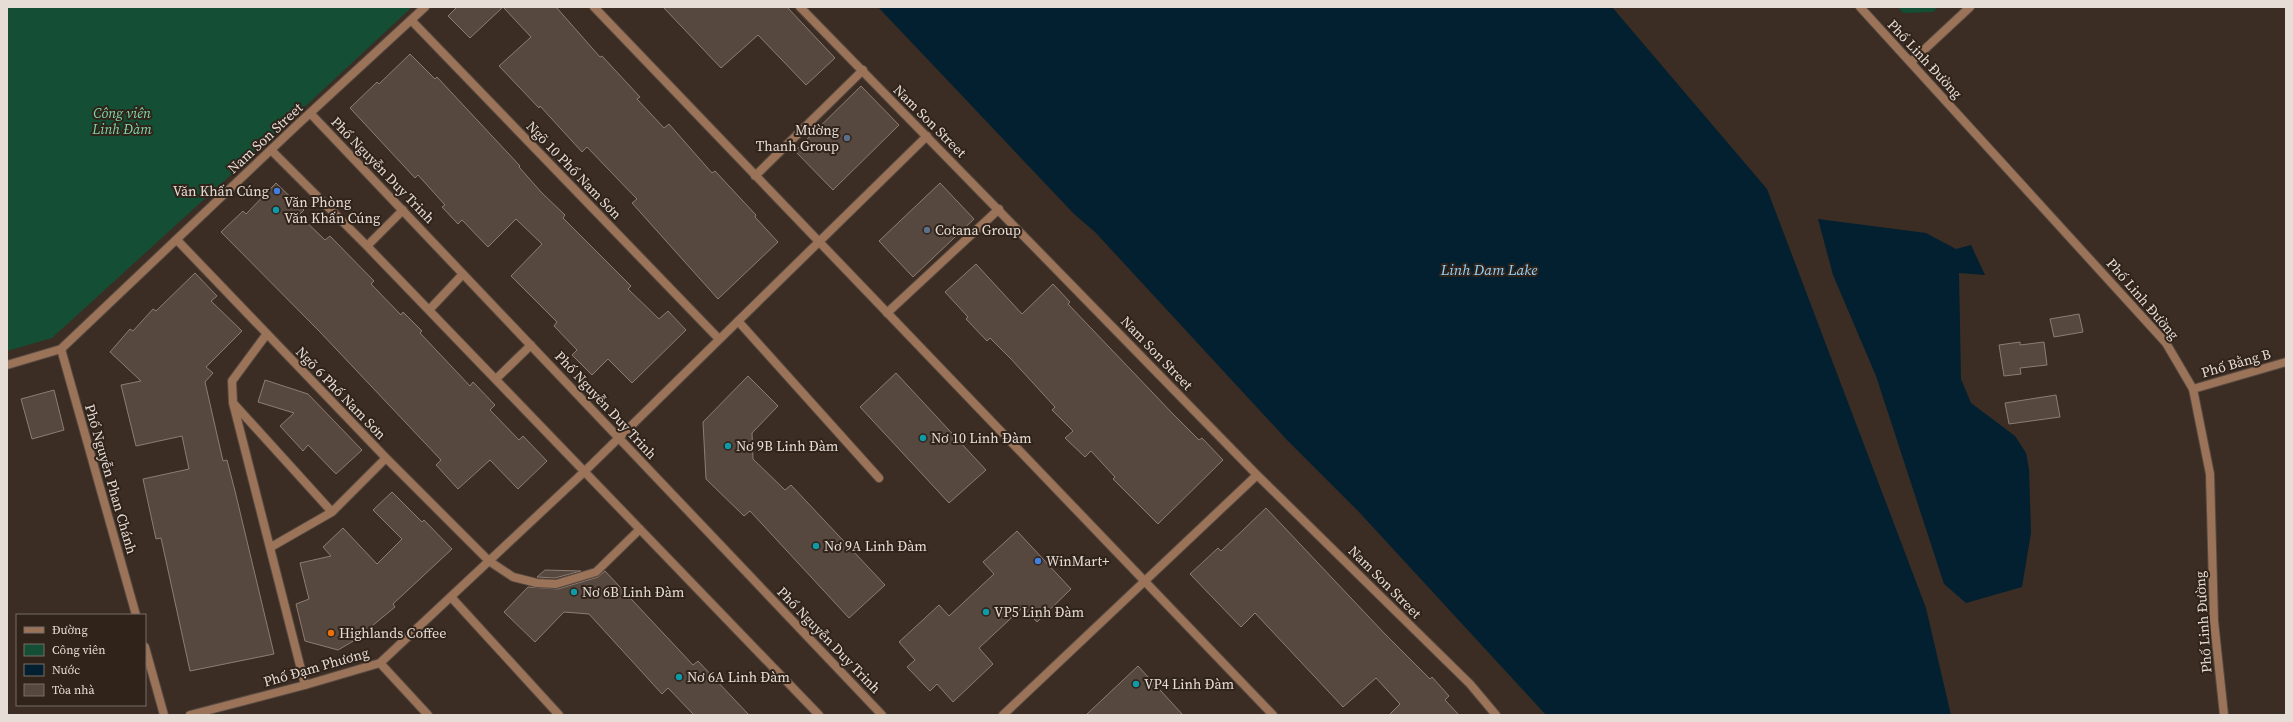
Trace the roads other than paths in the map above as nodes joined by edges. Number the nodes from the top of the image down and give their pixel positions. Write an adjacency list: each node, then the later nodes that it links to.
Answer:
1 (425, 7): 6 (street, Nam Son Street)
2 (594, 7): 12 (street)
3 (800, 7): 8 (street, Nam Son Street)
4 (1860, 7): 7 (street, Phố Linh Đường)
5 (1970, 7): 7 (street)
6 (411, 20): 9 (street, Nam Son Street); 23 (street, Ngõ 10 Phố Nam Sơn)
7 (1911, 62): 29 (street, Phố Linh Đường)
8 (863, 70): 10 (street, Nam Son Street); 12 (street)
9 (310, 113): 11 (street, Nam Son Street); 14 (street, Phố Nguyễn Duy Trinh)
10 (927, 136): 13 (street, Nam Son Street); 16 (street)
11 (271, 150): 15 (street, Nam Son Street); 17 (street)
12 (755, 176): 16 (street)
13 (999, 209): 20 (street); 34 (street, Nam Son Street)
14 (403, 210): 17 (street); 18 (street, Phố Nguyễn Duy Trinh)
15 (177, 240): 22 (street, Ngõ 6 Phố Nam Sơn); 25 (street, Nam Son Street)
16 (818, 240): 20 (street); 21 (street)
17 (367, 246): 19 (street)
18 (463, 274): 19 (street); 24 (street, Phố Nguyễn Duy Trinh)
19 (429, 310): 28 (street)
20 (887, 313): 40 (street)
21 (738, 321): 23 (street); 35 (street)
22 (266, 335): 30 (street); 32 (street, Ngõ 6 Phố Nam Sơn)
23 (719, 339): 31 (street)
24 (531, 345): 28 (street); 31 (street, Phố Nguyễn Duy Trinh)
25 (61, 350): 27 (street, Nam Son Street); 42 (street, Phố Nguyễn Phan Chánh)
26 (2286, 362): 29 (street, Phố Bằng B)
27 (7, 365)
28 (496, 379): 33 (street)
29 (2193, 389): 55 (street, Phố Linh Đường)
30 (233, 403): 36 (street); 38 (street)
31 (618, 438): 33 (street); 51 (street, Phố Nguyễn Duy Trinh)
32 (386, 458): 36 (street); 39 (street, Ngõ 6 Phố Nam Sơn)
33 (585, 471): 37 (street); 39 (street)
34 (1257, 475): 40 (street); 54 (street, Nam Son Street)
35 (879, 478)
36 (332, 512): 38 (street)
37 (640, 529): 39 (street, Ngõ 6 Phố Nam Sơn); 50 (street)
38 (271, 547): 45 (street)
39 (489, 561): 41 (street)
40 (1144, 581): 52 (street); 53 (street)
41 (451, 597): 44 (street); 49 (street)
42 (136, 614)
43 (146, 651): 46 (street)
44 (380, 663): 45 (street, Phố Đạm Phương); 48 (street, Phố Đạm Phương)
45 (305, 685): 47 (street, Phố Đạm Phương)
46 (164, 715)
47 (190, 715)
48 (428, 715)
49 (559, 715)
50 (819, 715)
51 (882, 715)
52 (1003, 715)
53 (1273, 715)
54 (1496, 715)
55 (2224, 715)

